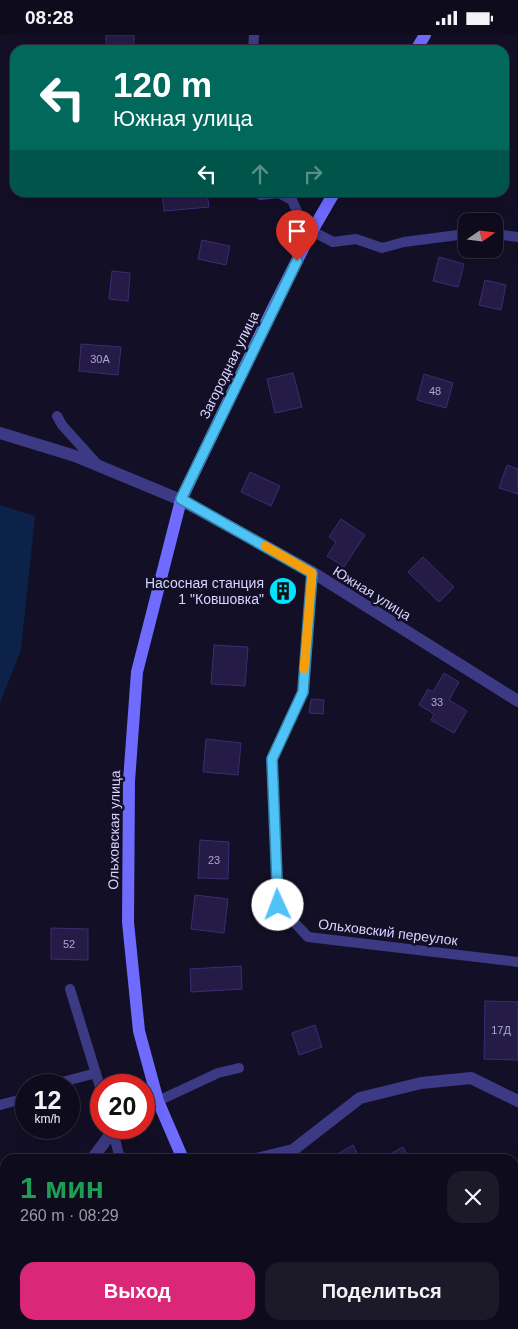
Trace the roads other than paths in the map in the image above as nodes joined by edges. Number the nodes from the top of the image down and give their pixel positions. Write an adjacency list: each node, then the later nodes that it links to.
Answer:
1 (286, 197): 3 (lane)
2 (332, 197): 3 (street, Загородная улица)
3 (312, 231): 4 (lane); 10 (street, Загородная улица)
4 (458, 235)
5 (503, 235): 6 (lane)
6 (518, 237)
7 (57, 416): 9 (lane)
8 (0, 433): 9 (street, Южная улица)
9 (99, 466): 10 (street, Южная улица)
10 (181, 499): 11 (street, Южная улица); 19 (street, Ольховская улица)
11 (312, 573): 12 (street, Южная улица); 13 (lane, Ольховский переулок)
12 (518, 701)
13 (518, 962)
14 (70, 989): 16 (lane)
15 (239, 1067): 19 (lane)
16 (96, 1073): 17 (lane)
17 (80, 1078)
18 (15, 1101): 22 (lane)
19 (158, 1101): 21 (street); 27 (street, Ольховская улица)
20 (518, 1101): 28 (street)
21 (155, 1103)
22 (0, 1105)
23 (107, 1139): 25 (street)
24 (116, 1139): 26 (lane)
25 (96, 1154)
26 (119, 1154)
27 (181, 1154)
28 (291, 1154)

